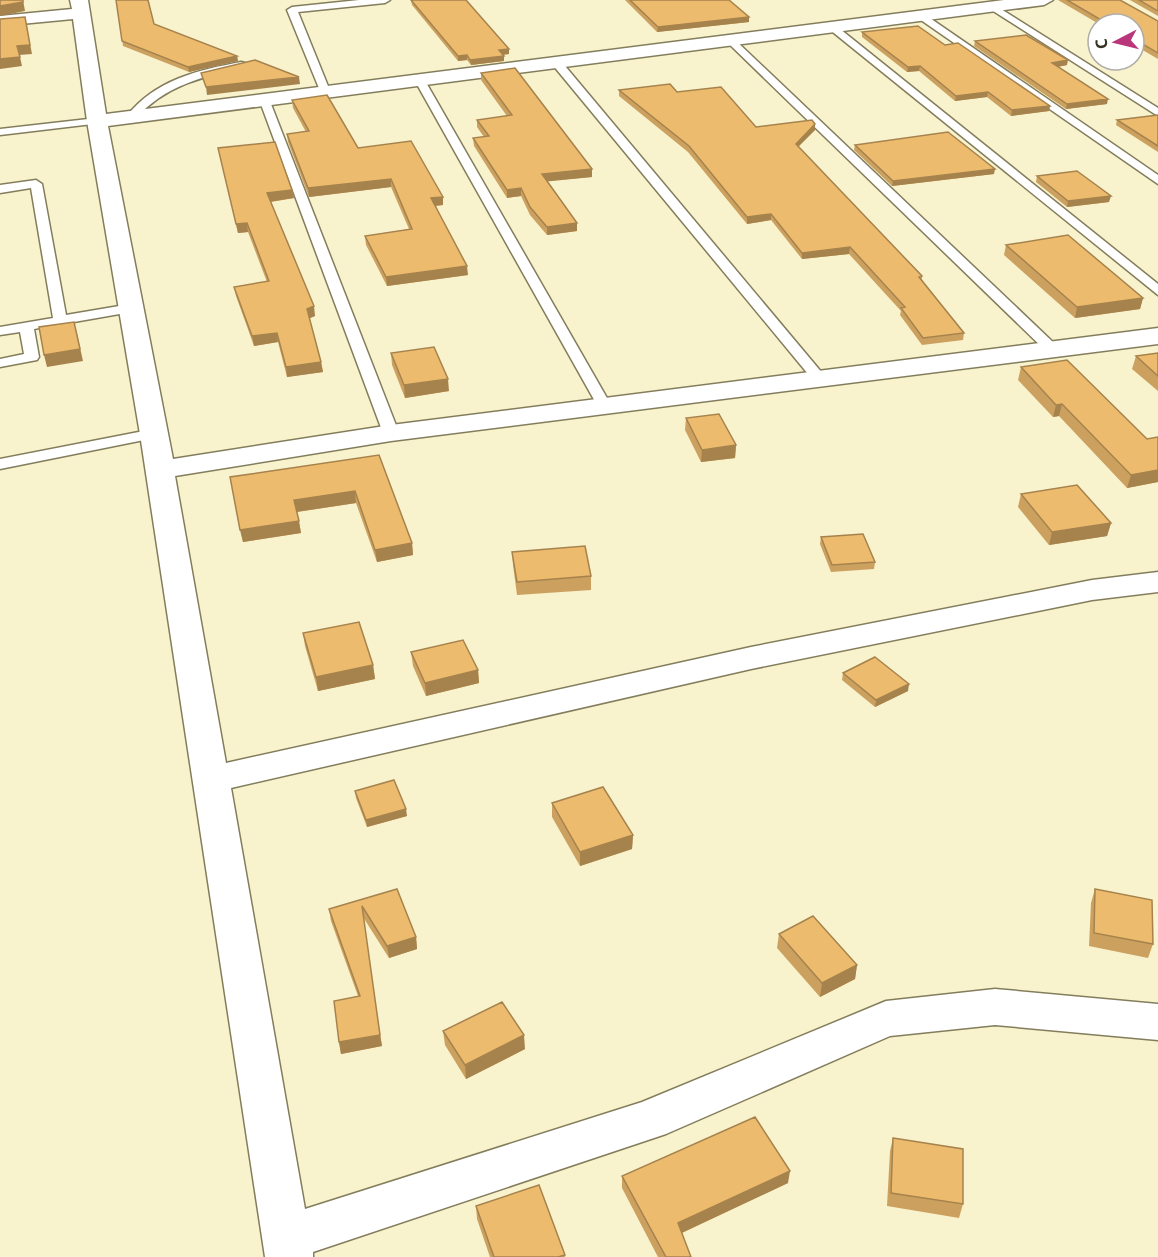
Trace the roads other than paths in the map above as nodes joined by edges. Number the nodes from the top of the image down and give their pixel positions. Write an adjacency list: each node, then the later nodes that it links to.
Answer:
1 (385, 0): 12 (lane)
2 (1044, 0): 4 (street)
3 (80, 6): 6 (street); 16 (street)
4 (993, 6): 5 (street); 14 (lane)
5 (921, 16): 7 (street); 18 (lane)
6 (0, 21)
7 (832, 27): 8 (street); 20 (lane)
8 (730, 40): 9 (street); 26 (lane)
9 (556, 62): 11 (street); 28 (lane)
10 (250, 64): 15 (lane)
11 (419, 79): 12 (street); 29 (lane)
12 (325, 91): 13 (street)
13 (264, 99): 15 (street); 30 (lane)
14 (1158, 113)
15 (132, 116): 16 (street)
16 (97, 121): 17 (lane); 21 (street)
17 (0, 132)
18 (1158, 180)
19 (0, 189): 22 (lane)
20 (1158, 291)
21 (131, 308): 22 (lane); 31 (street)
22 (60, 320): 23 (lane)
23 (26, 326): 24 (lane); 27 (lane)
24 (0, 331)
25 (1158, 336): 26 (street)
26 (1050, 347): 28 (street)
27 (0, 363)
28 (818, 377): 29 (street)
29 (604, 405): 30 (street)
30 (391, 433): 33 (street)
31 (154, 434): 32 (lane); 33 (street)
32 (0, 464)
33 (160, 470): 35 (street)
34 (1158, 582): 35 (street)
35 (210, 780): 37 (street)
36 (1158, 1022): 37 (street)
37 (287, 1247)

